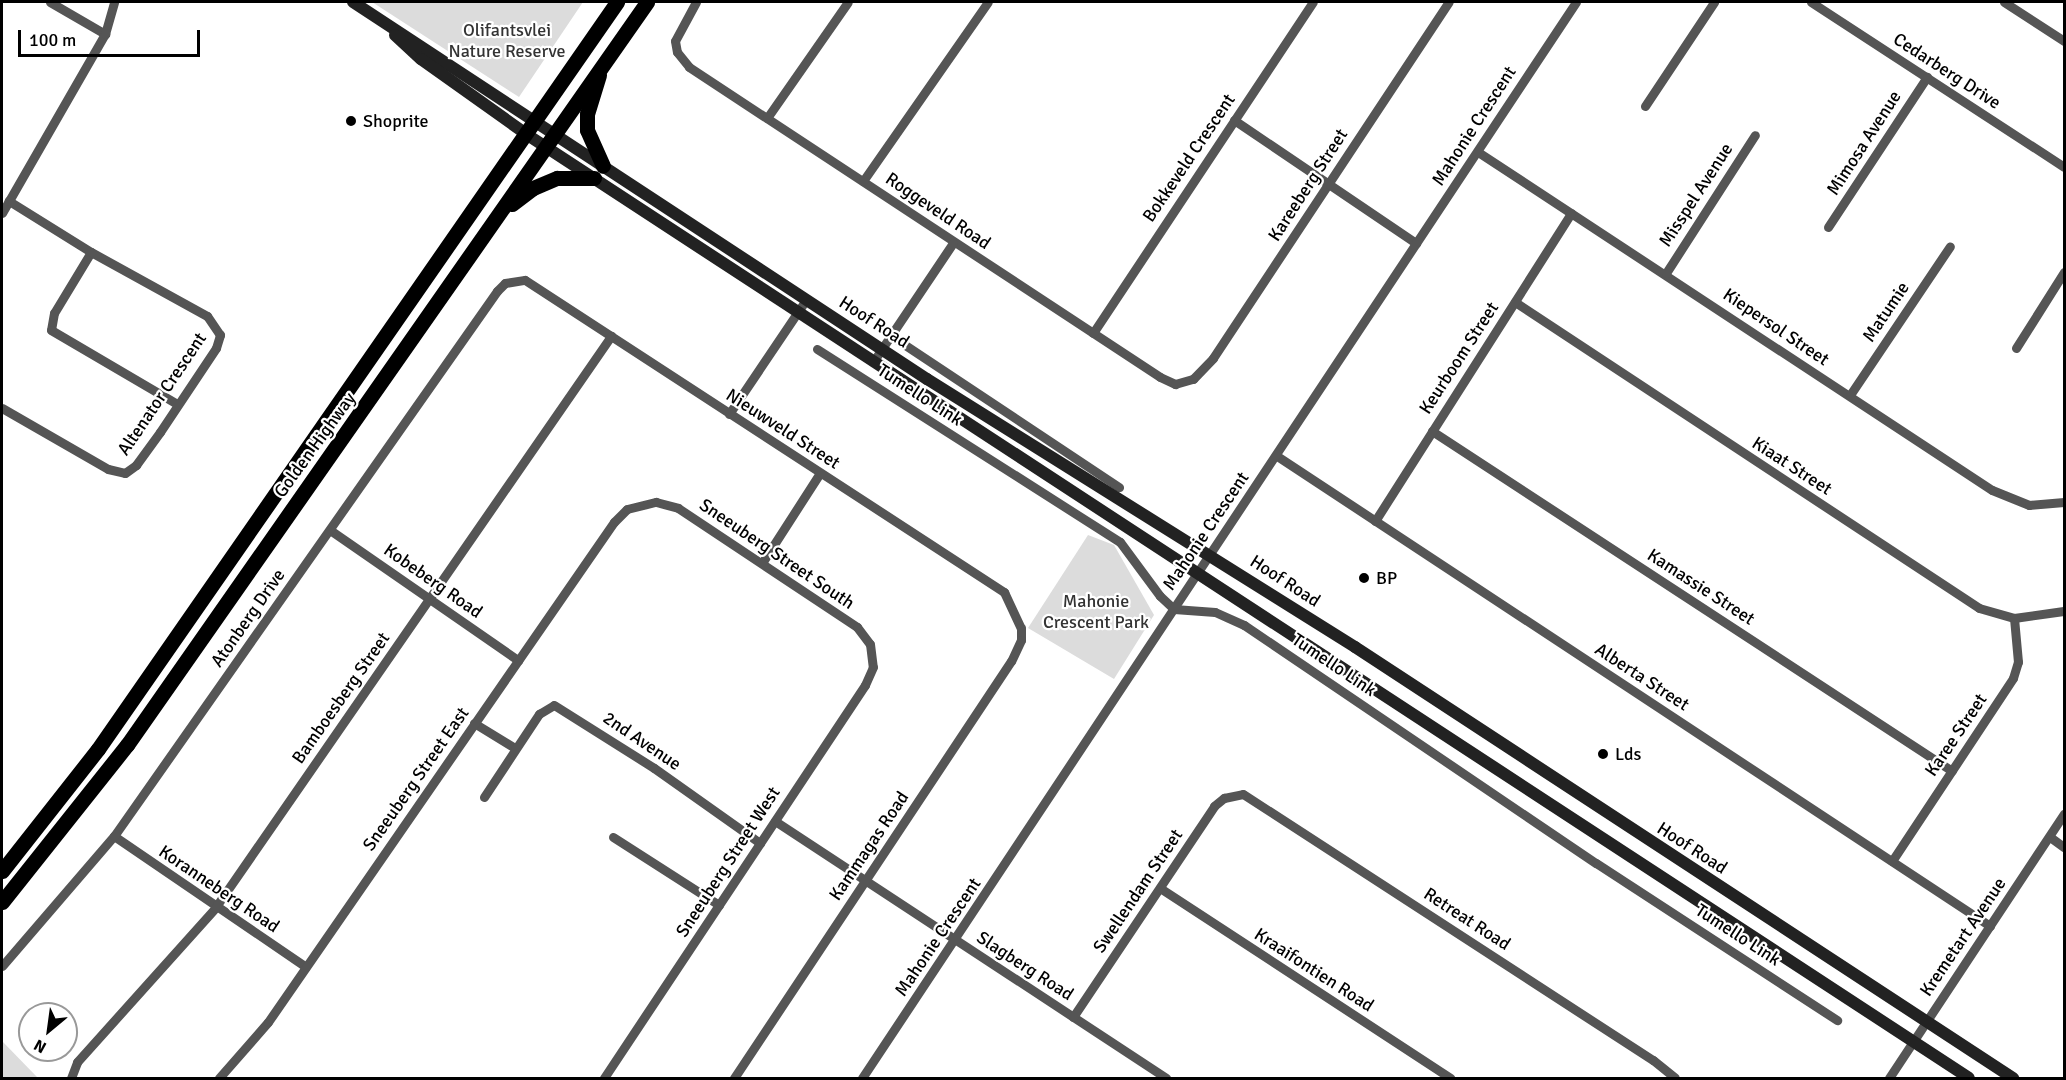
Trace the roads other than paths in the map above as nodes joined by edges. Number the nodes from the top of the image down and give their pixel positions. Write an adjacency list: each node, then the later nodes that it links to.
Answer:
1 (50, 2): 15 (street)
2 (114, 2): 15 (street)
3 (353, 2): 22 (main road, Hoof Road)
4 (617, 2): 22 (main road, Golden Highway)
5 (647, 2): 17 (main road, Golden Highway)
6 (696, 2): 20 (street, Roggeveld Road)
7 (848, 2): 20 (street)
8 (988, 2): 28 (street)
9 (1313, 2): 21 (street, Bokkeveld Crescent)
10 (1449, 2): 29 (street, Kareeberg Street)
11 (1576, 2): 25 (street, Mahonie Crescent)
12 (1714, 2): 19 (street)
13 (1811, 2): 18 (street, Cedarberg Drive)
14 (2004, 2): 16 (street)
15 (105, 34): 30 (street)
16 (2064, 41)
17 (603, 63): 24 (main road, Golden Highway); 27 (main road)
18 (1927, 77): 26 (street, Cedarberg Drive); 34 (street, Mimosa Avenue)
19 (1645, 106)
20 (767, 118): 28 (street, Roggeveld Road)
21 (1234, 120): 29 (street); 45 (street, Bokkeveld Crescent)
22 (530, 128): 24 (main road, Hoof Road); 88 (main road, Golden Highway)
23 (1755, 135): 40 (street, Misspel Avenue)
24 (548, 140): 27 (main road, Hoof Road); 32 (main road, Golden Highway)
25 (1478, 152): 33 (street, Kiepersol Street); 36 (street, Mahonie Crescent)
26 (2064, 168)
27 (598, 172): 32 (main road); 42 (main road, Hoof Road); 44 (main road, Hoof Road)
28 (863, 181): 35 (street, Roggeveld Road)
29 (1329, 184): 36 (street); 52 (street, Kareeberg Street)
30 (9, 201): 31 (street); 38 (street, Altenator Crescent)
31 (2, 213)
32 (500, 213): 91 (main road, Golden Highway)
33 (1571, 213): 40 (street, Kiepersol Street); 43 (street, Keurboom Street)
34 (1828, 227)
35 (953, 243): 45 (street, Roggeveld Road); 46 (street)
36 (1416, 243): 58 (street, Mahonie Crescent)
37 (1950, 246): 53 (street, Matumie)
38 (91, 252): 54 (street); 54 (street, Altenator Crescent)
39 (2064, 272): 48 (street)
40 (1666, 273): 53 (street, Kiepersol Street)
41 (509, 281): 47 (street, Nieuwveld Street); 64 (street, Atonberg Drive)
42 (806, 300): 44 (street); 50 (main road, Hoof Road)
43 (1515, 302): 57 (street, Keurboom Street); 71 (street, Kiaat Street)
44 (798, 313): 51 (main road, Hoof Road); 56 (street)
45 (1093, 333): 52 (street, Roggeveld Road)
46 (891, 335): 50 (street); 60 (street, Tumello Link)
47 (611, 336): 56 (street, Nieuwveld Street); 68 (street, Bamboesberg Street)
48 (2016, 348)
49 (817, 349): 69 (street, Tumello Link)
50 (882, 349): 51 (street); 65 (main road, Hoof Road)
51 (873, 362): 67 (main road, Hoof Road)
52 (1188, 382)
53 (1850, 395): 61 (street, Kiepersol Street)
54 (177, 404): 55 (street, Altenator Crescent)
55 (2, 408)
56 (729, 414): 59 (street, Nieuwveld Street)
57 (1432, 431): 63 (street, Keurboom Street); 77 (street, Kamassie Street)
58 (1277, 456): 63 (street, Alberta Street); 65 (street, Mahonie Crescent)
59 (820, 473): 66 (street); 72 (street, Nieuwveld Street)
60 (1119, 487)
61 (2064, 502)
62 (642, 503): 66 (street, Sneeuberg Street South); 73 (street, Sneeuberg Street East)
63 (1375, 521): 87 (street, Alberta Street)
64 (330, 530): 68 (street, Kobeberg Road); 82 (street, Atonberg Drive)
65 (1211, 555): 67 (street, Mahonie Crescent); 100 (main road, Hoof Road)
66 (762, 563): 74 (street, Sneeuberg Street South)
67 (1198, 573): 69 (street, Mahonie Crescent); 101 (main road, Hoof Road)
68 (430, 600): 73 (street, Kobeberg Road); 93 (street, Bamboesberg Street)
69 (1174, 609): 95 (street, Mahonie Crescent); 99 (street, Tumello Link)
70 (2064, 611): 71 (street, Kiaat Street)
71 (2014, 618): 77 (street, Karee Street)
72 (1022, 628): 89 (street, Kammagas Road)
73 (518, 660): 75 (street, Sneeuberg Street East)
74 (873, 660): 81 (street, Sneeuberg Street West)
75 (474, 723): 76 (street); 97 (street, Sneeuberg Street East)
76 (515, 748): 79 (street, 2nd Avenue); 85 (street, 2nd Avenue)
77 (1952, 771): 87 (street, Karee Street)
78 (1237, 794): 90 (street, Swellendam Street); 109 (street, Retreat Road)
79 (484, 797)
80 (2064, 814): 84 (street, Kremetart Avenue)
81 (775, 821): 85 (street, Sneeuberg Street West); 89 (street, Slagberg Road)
82 (114, 837): 93 (street, Koranneberg Road); 96 (street, Atonberg Drive)
83 (613, 837): 92 (street)
84 (2050, 837): 86 (street); 94 (street, Kremetart Avenue)
85 (760, 843): 92 (street, Sneeuberg Street West)
86 (2064, 847)
87 (1892, 861): 94 (street, Alberta Street)
88 (2, 871)
89 (865, 880): 95 (street, Slagberg Road); 105 (street, Kammagas Road)
90 (1160, 888): 98 (street, Swellendam Street); 108 (street, Kraaifontien Road)
91 (2, 902)
92 (719, 905): 104 (street, Sneeuberg Street West)
93 (214, 908): 97 (street, Koranneberg Road); 102 (street, Bamboesberg Street)
94 (1990, 926): 100 (street, Kremetart Avenue)
95 (956, 940): 98 (street, Slagberg Road); 106 (street, Mahonie Crescent)
96 (2, 966)
97 (306, 967): 103 (street, Sneeuberg Street East)
98 (1073, 1017): 107 (street, Slagberg Road)
99 (1837, 1020)
100 (1927, 1021): 101 (street, Kremetart Avenue); 112 (main road, Hoof Road)
101 (1914, 1042): 110 (street, Kremetart Avenue); 111 (main road, Hoof Road)
102 (71, 1078)
103 (219, 1078)
104 (604, 1078)
105 (734, 1078)
106 (863, 1078)
107 (1167, 1078)
108 (1450, 1078)
109 (1675, 1078)
110 (1889, 1078)
111 (1969, 1078)
112 (2013, 1078)

